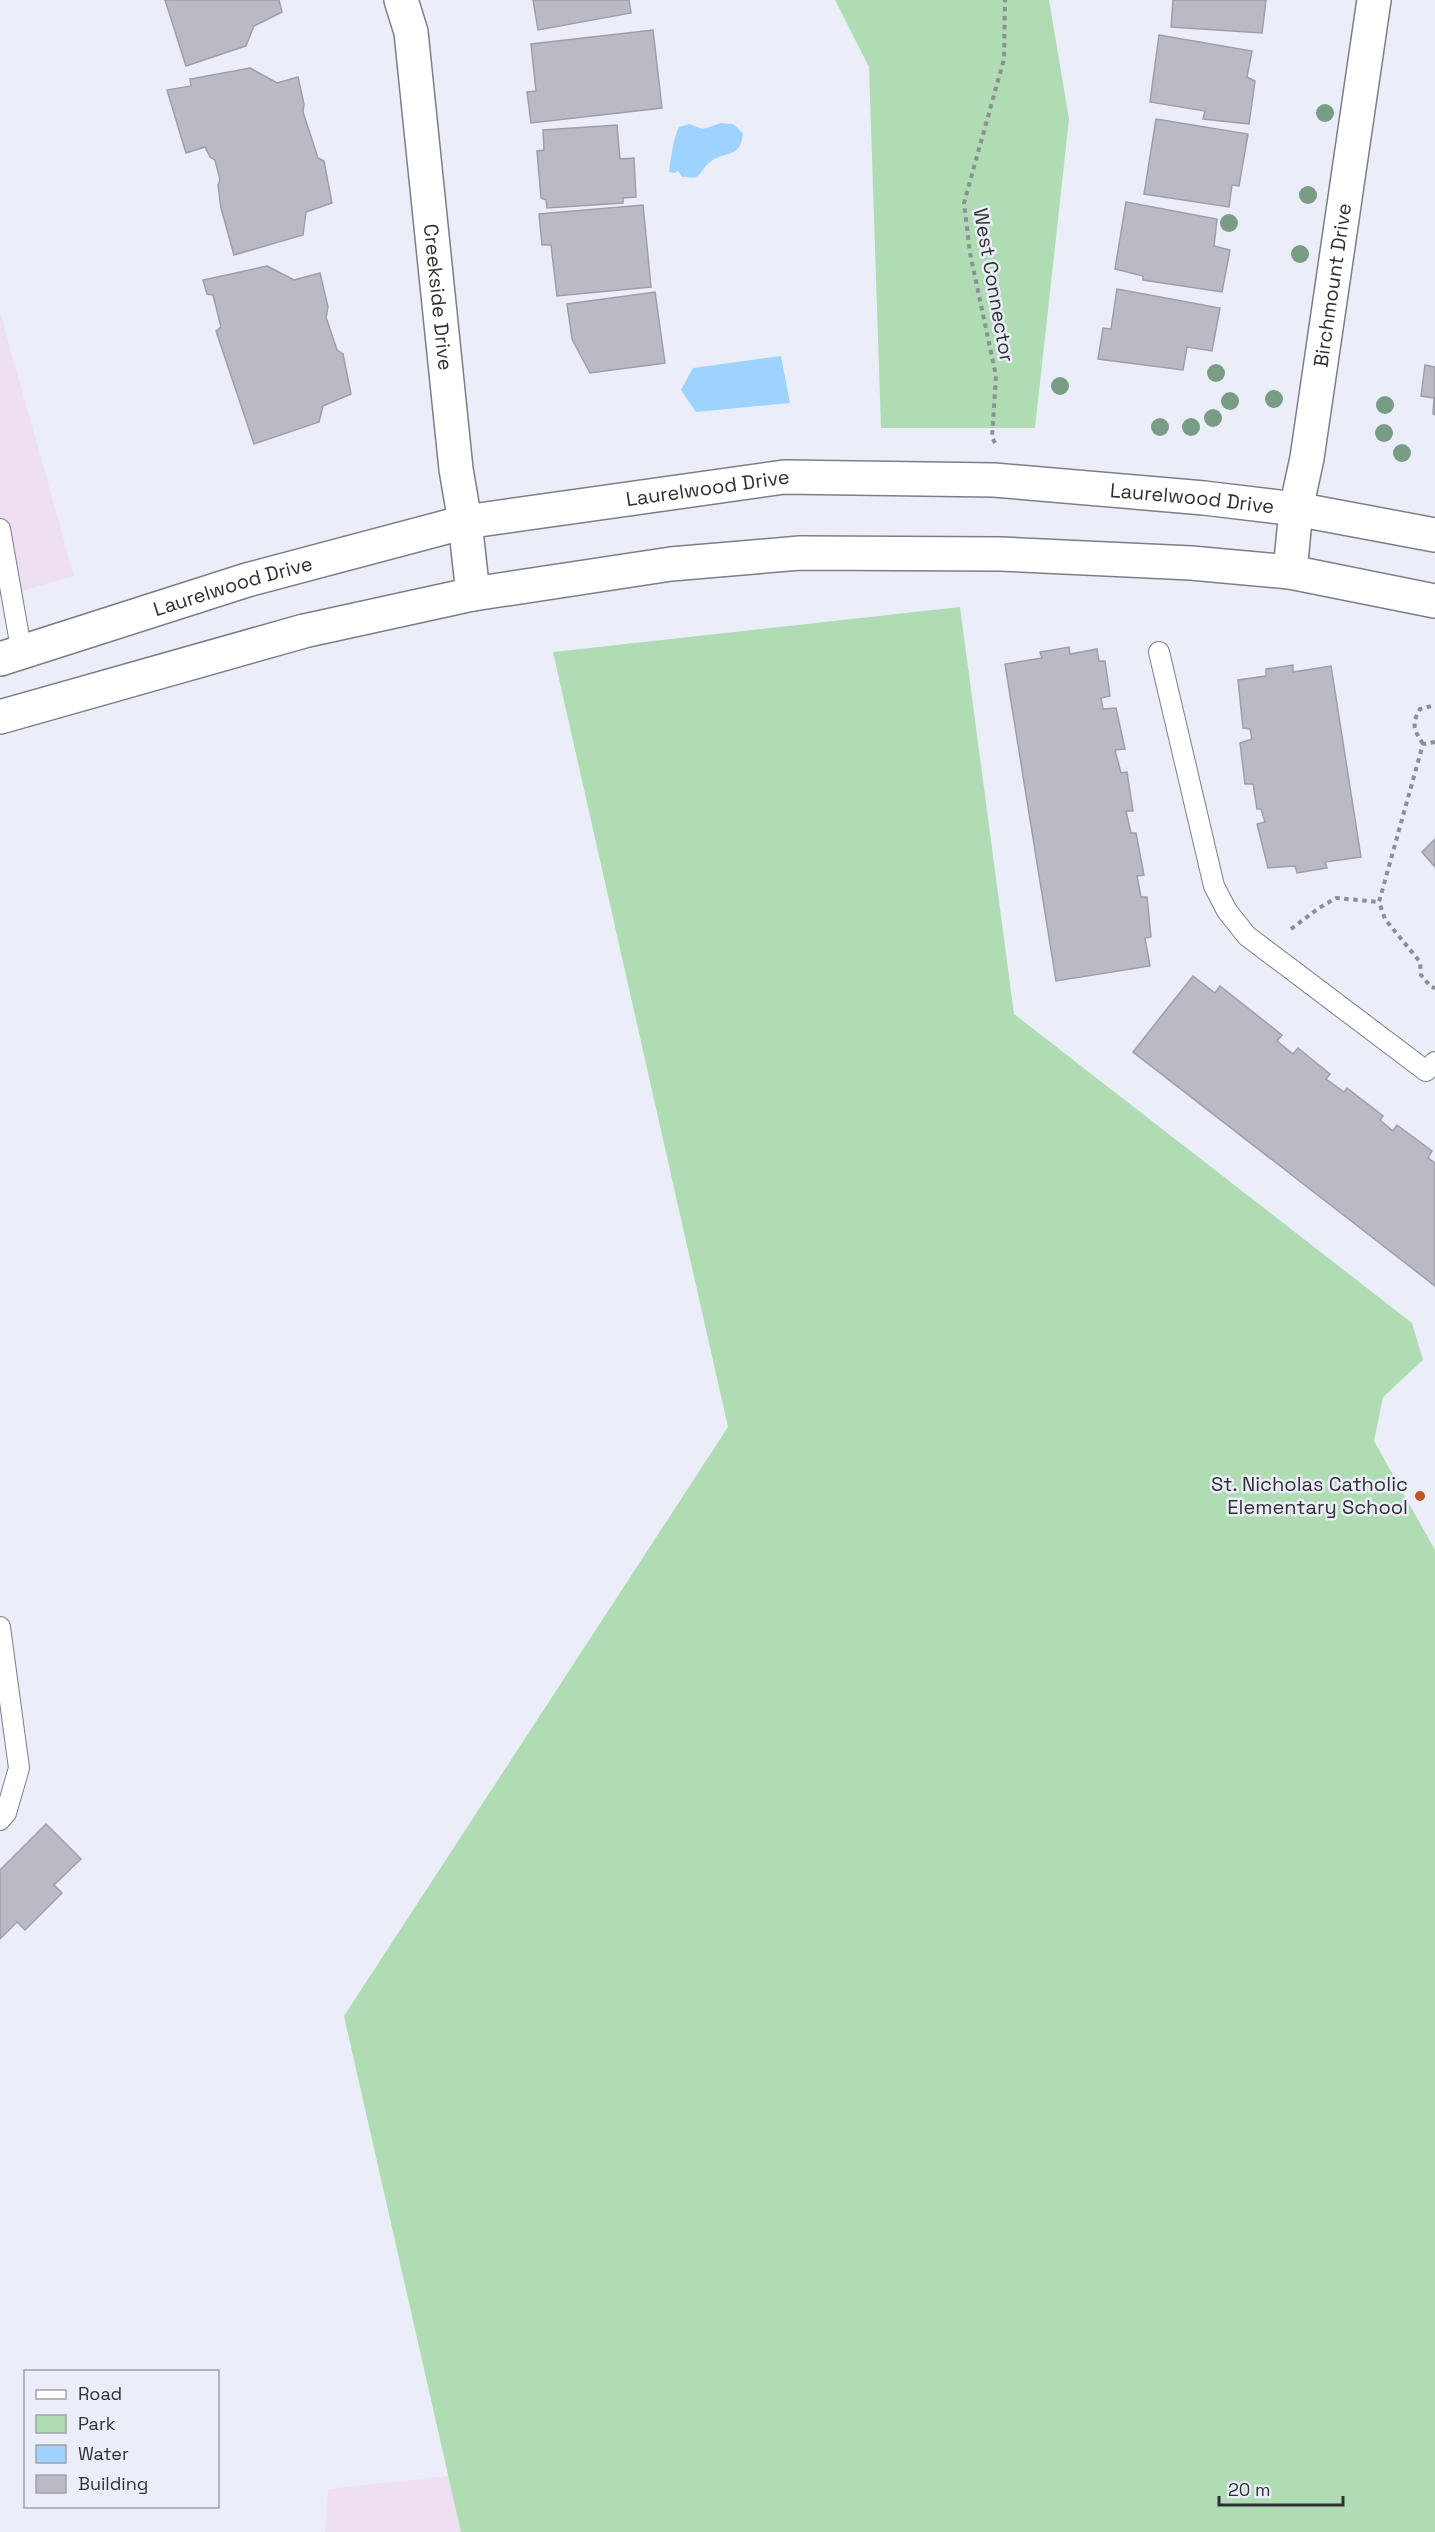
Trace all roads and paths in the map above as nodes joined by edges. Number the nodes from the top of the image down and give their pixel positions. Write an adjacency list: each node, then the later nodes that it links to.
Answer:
1 (401, 0): 6 (street, Creekside Drive)
2 (1005, 0): 4 (path, West Connector)
3 (1374, 0): 5 (street, Birchmount Drive)
4 (992, 437)
5 (1296, 509): 6 (street, Laurelwood Drive); 8 (street, Laurelwood Drive); 9 (street, Birchmount Drive)
6 (465, 522): 10 (street, Creekside Drive); 13 (street, Laurelwood Drive)
7 (0, 529): 13 (lane)
8 (1435, 536)
9 (1290, 572): 10 (street); 11 (street)
10 (473, 594): 15 (street)
11 (1435, 601)
12 (1159, 652): 19 (lane)
13 (11, 656)
14 (1435, 705): 17 (path)
15 (0, 717)
16 (1435, 742): 17 (path)
17 (1423, 744): 18 (path)
18 (1379, 902): 19 (path); 20 (path)
19 (1265, 949): 21 (lane)
20 (1435, 988)
21 (1432, 1070)
22 (0, 1627): 23 (lane)
23 (0, 1820)

